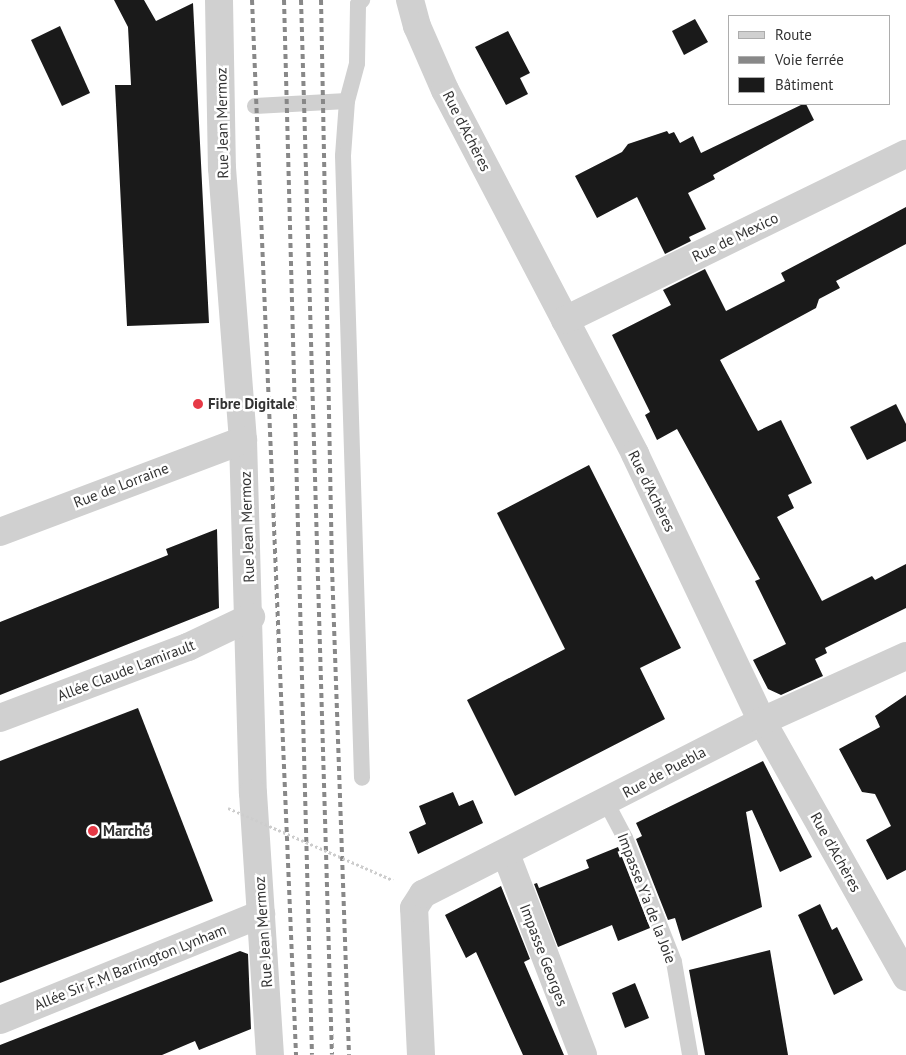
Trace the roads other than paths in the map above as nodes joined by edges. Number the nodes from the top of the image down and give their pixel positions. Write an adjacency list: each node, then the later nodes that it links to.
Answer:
1 (218, 0): 8 (street, Rue Jean Mermoz)
2 (362, 0): 4 (lane)
3 (410, 0): 7 (street, Rue d'Achères)
4 (347, 101): 5 (lane); 14 (lane)
5 (255, 106)
6 (906, 154): 7 (street, Rue de Mexico)
7 (565, 320): 13 (street, Rue d'Achères)
8 (243, 440): 9 (street, Rue de Lorraine); 10 (street, Rue Jean Mermoz)
9 (0, 532)
10 (251, 617): 12 (street, Allée Claude Lamirault); 17 (street, Rue Jean Mermoz)
11 (906, 656): 13 (street, Rue de Puebla)
12 (0, 718)
13 (762, 720): 15 (street, Rue de Puebla); 18 (street, Rue d'Achères)
14 (362, 778)
15 (606, 802): 16 (street, Rue de Puebla); 23 (lane, Impasse Y'a de la Joie)
16 (506, 854): 21 (street, Rue de Puebla); 22 (street, Impasse Georges)
17 (261, 914): 19 (street, Allée Sir F.M Barrington Lynham); 20 (street, Rue Jean Mermoz)
18 (906, 977)
19 (0, 1020)
20 (270, 1055)
21 (421, 1055)
22 (583, 1055)
23 (690, 1055)

